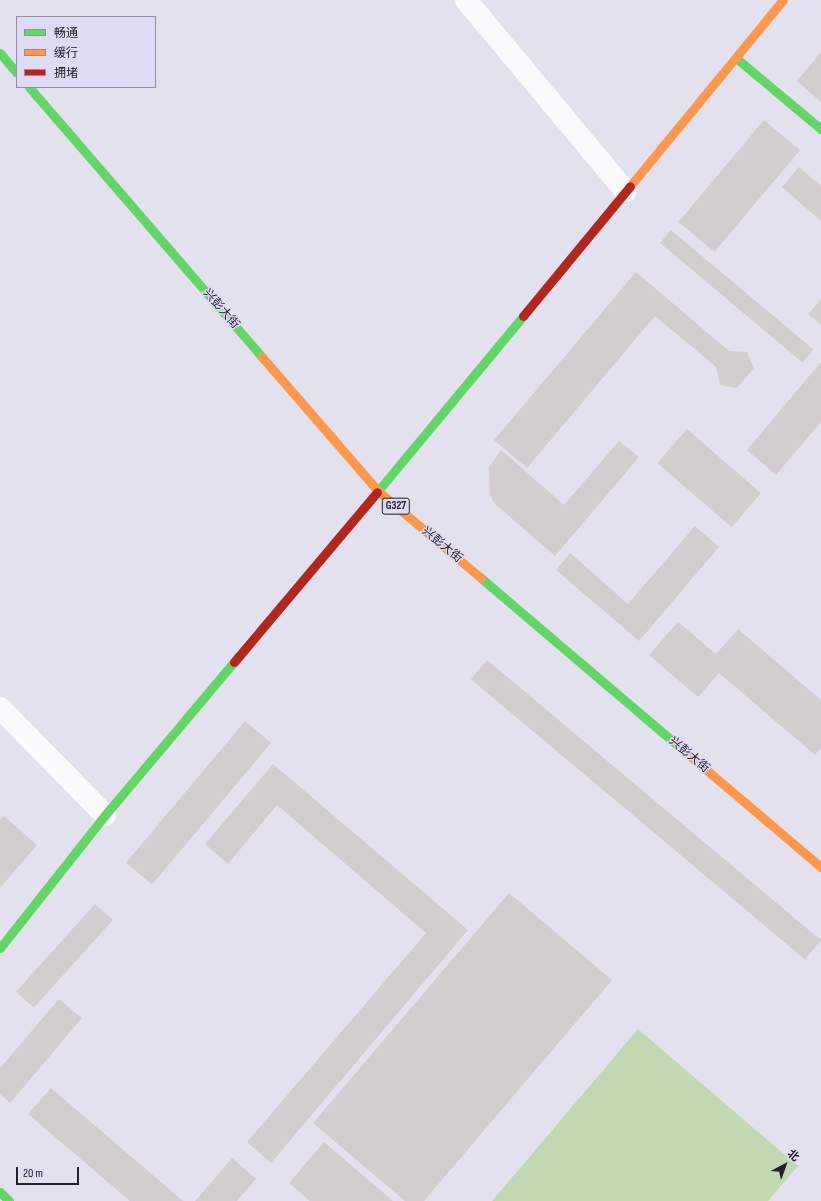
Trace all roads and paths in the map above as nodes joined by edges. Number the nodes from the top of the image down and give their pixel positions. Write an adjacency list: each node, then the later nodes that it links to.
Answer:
1 (466, 0): 8 (street)
2 (783, 0): 4 (main road)
3 (0, 53): 5 (main road)
4 (736, 58): 7 (main road); 8 (main road)
5 (16, 72)
6 (30, 88): 9 (main road, 兴彭大街 / G327)
7 (821, 129)
8 (625, 192): 9 (main road)
9 (378, 491): 11 (main road); 12 (main road, 兴彭大街 / G327)
10 (0, 708): 11 (street)
11 (105, 815): 13 (main road)
12 (821, 868)
13 (0, 948)
14 (0, 1192): 15 (main road)
15 (9, 1201)

